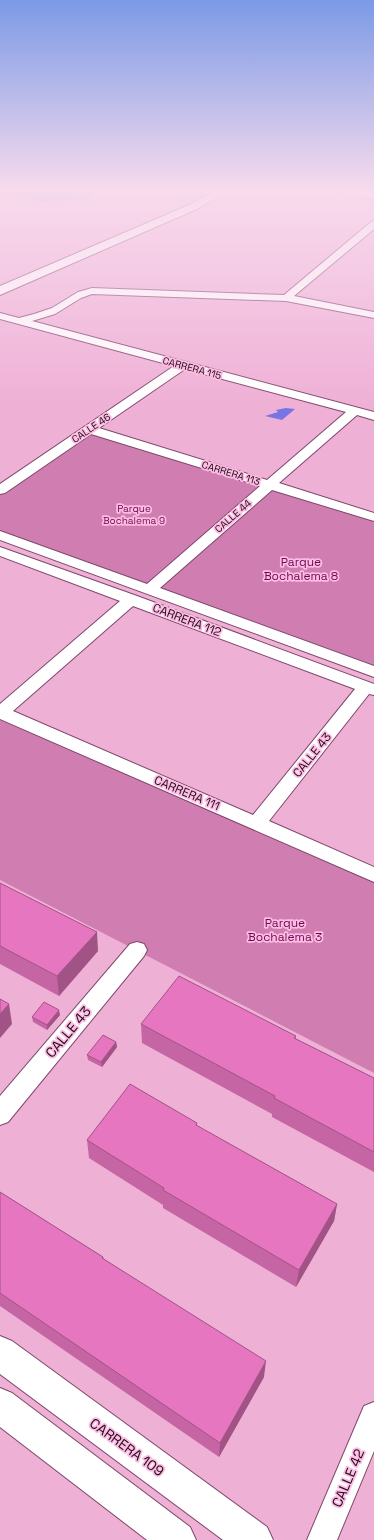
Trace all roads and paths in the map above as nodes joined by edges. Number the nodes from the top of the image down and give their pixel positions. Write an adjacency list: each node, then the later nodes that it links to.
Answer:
1 (68, 261): 3 (main road)
2 (330, 261): 4 (street)
3 (0, 290)
4 (286, 298): 5 (street); 6 (street)
5 (374, 315)
6 (10, 318): 7 (street); 8 (street, CARRERA 115)
7 (0, 325)
8 (183, 365): 9 (street, CARRERA 115); 11 (street, CALLE 46)
9 (354, 411): 10 (street, CARRERA 115); 12 (street, CALLE 44)
10 (374, 416)
11 (89, 429): 12 (street, CARRERA 113); 13 (street, CALLE 46)
12 (270, 485): 14 (street, CARRERA 113); 17 (street, CALLE 44)
13 (0, 490)
14 (374, 517)
15 (0, 535): 17 (street, CARRERA 112)
16 (0, 551): 18 (street, CARRERA 112)
17 (149, 590): 19 (street, CARRERA 112)
18 (132, 599): 19 (street, CARRERA 112); 20 (street)
19 (371, 677): 21 (street, CALLE 43)
20 (0, 713): 21 (street, CARRERA 111)
21 (257, 823): 22 (street, CARRERA 111)
22 (374, 875)
23 (137, 950): 24 (street, CALLE 43)
24 (0, 1114)
25 (0, 1353): 29 (main road, CARRERA 109)
26 (0, 1405): 28 (main road)
27 (374, 1416): 30 (street, CALLE 42)
28 (177, 1540)
29 (254, 1540)
30 (322, 1540)

